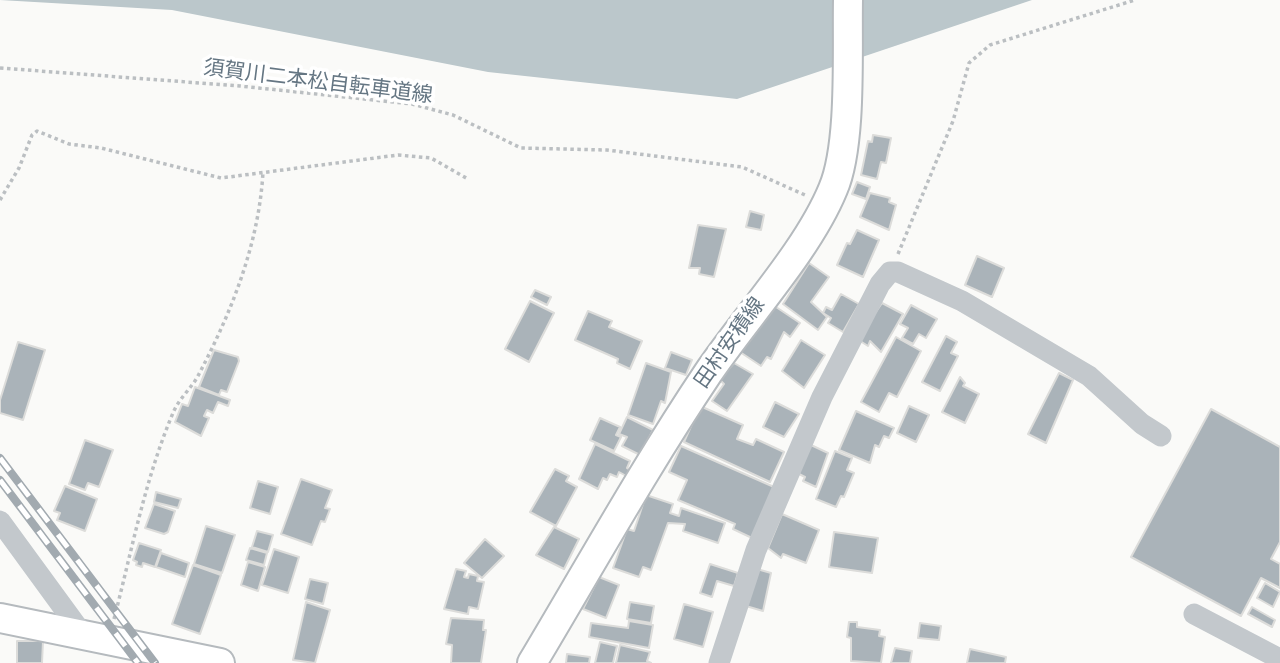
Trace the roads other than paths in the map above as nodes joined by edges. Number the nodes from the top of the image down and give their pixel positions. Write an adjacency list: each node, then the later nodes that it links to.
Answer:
1 (848, 0): 9 (main road, 田村安積線)
2 (1161, 436): 10 (street)
3 (0, 521): 6 (street)
4 (1194, 614): 7 (street)
5 (0, 618): 6 (main road)
6 (96, 638): 8 (main road)
7 (1280, 659)
8 (220, 663)
9 (532, 663)
10 (719, 663)

